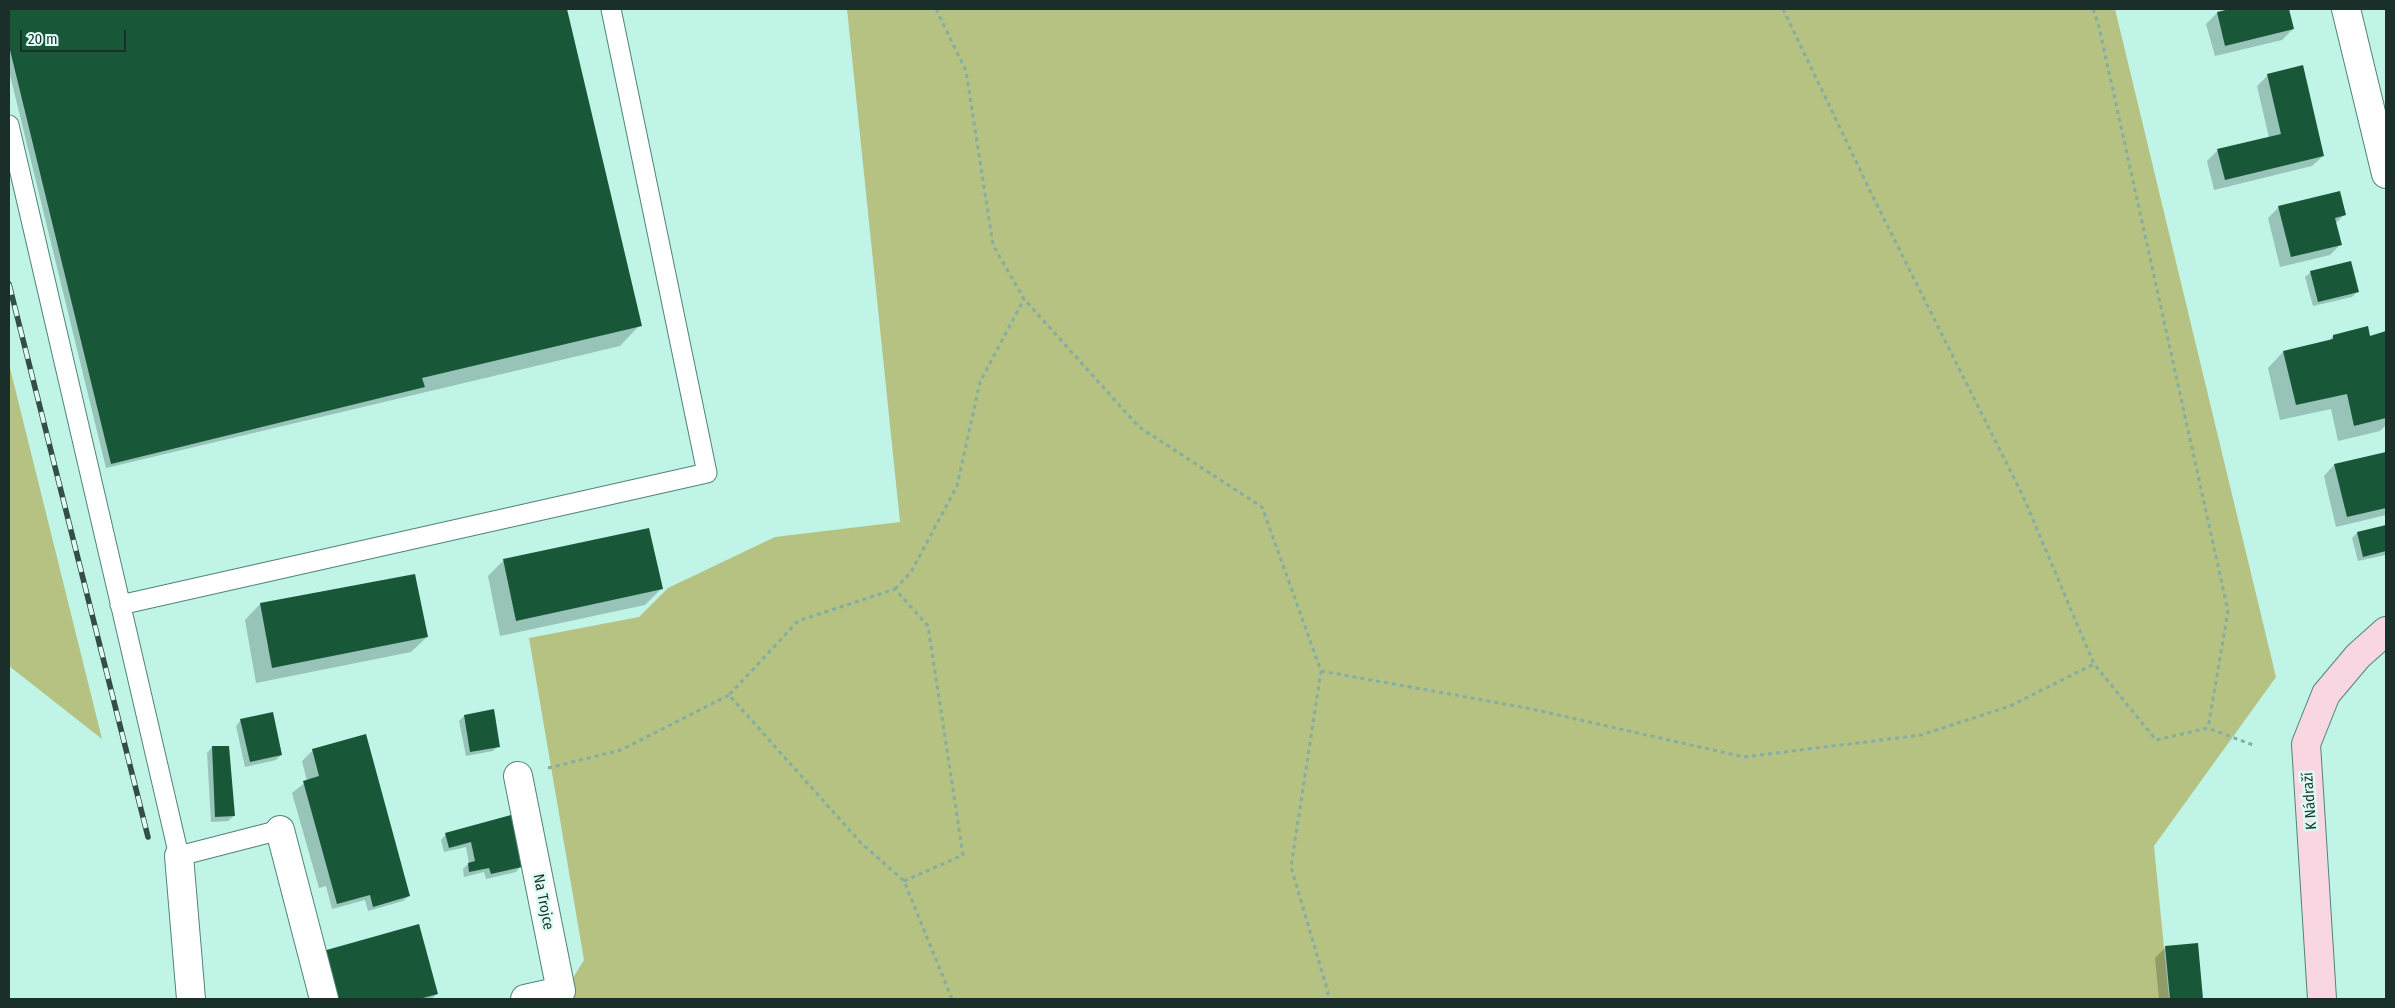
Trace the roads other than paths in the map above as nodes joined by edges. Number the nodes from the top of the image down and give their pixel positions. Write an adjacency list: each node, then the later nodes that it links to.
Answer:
1 (611, 9): 5 (lane)
2 (2346, 9): 4 (street)
3 (9, 125): 5 (lane)
4 (2386, 174)
5 (120, 605): 9 (lane)
6 (2386, 631): 13 (main road, K Nádraží)
7 (518, 776): 12 (street, Na Trojce)
8 (280, 830): 9 (lane); 11 (street)
9 (179, 856): 10 (street)
10 (191, 999)
11 (324, 999)
12 (524, 999)
13 (2322, 999)

